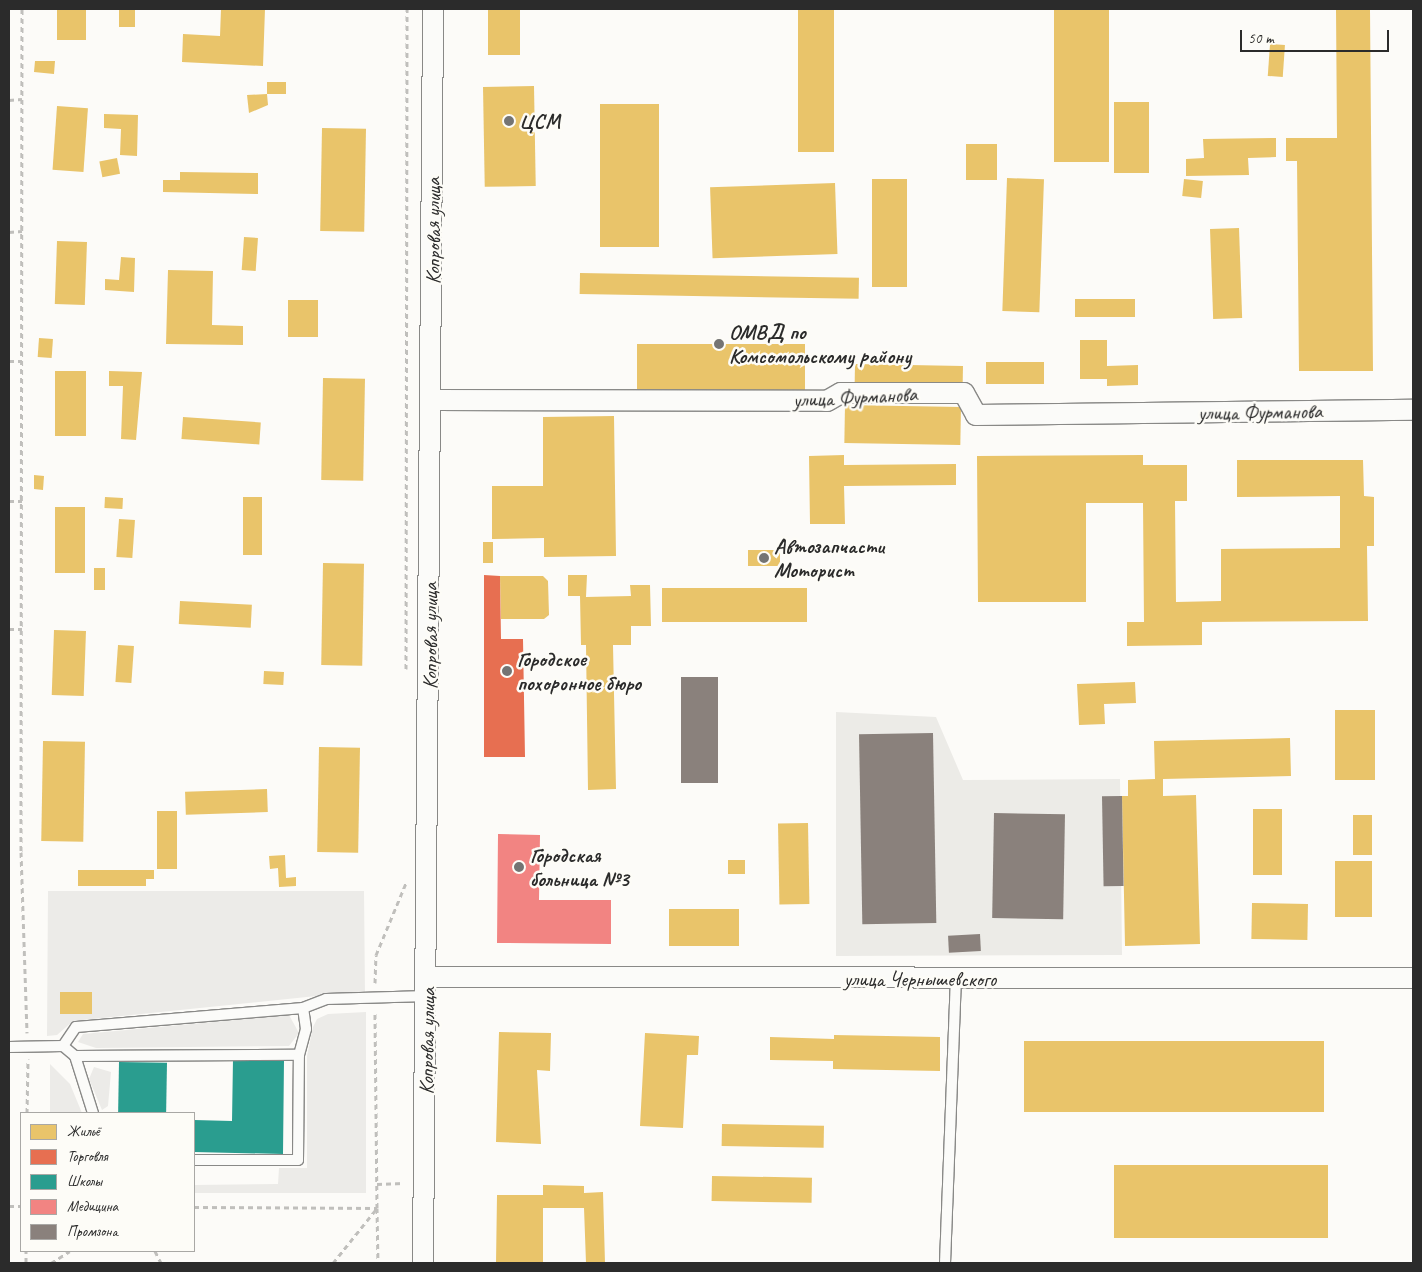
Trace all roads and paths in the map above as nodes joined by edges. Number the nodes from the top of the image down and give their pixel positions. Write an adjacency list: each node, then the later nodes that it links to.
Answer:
1 (22, 9): 4 (path)
2 (407, 9): 16 (path)
3 (433, 9): 10 (street, Копровая улица)
4 (22, 99): 5 (path); 7 (path)
5 (9, 100)
6 (9, 232): 7 (path)
7 (22, 232): 9 (path)
8 (9, 361): 9 (path)
9 (22, 361): 13 (path)
10 (432, 400): 11 (street, улица Фурманова); 20 (street, Копровая улица)
11 (1413, 410)
12 (9, 501): 13 (path)
13 (22, 501): 15 (path)
14 (9, 629): 15 (path)
15 (22, 629): 25 (path)
16 (406, 672)
17 (407, 880): 21 (path)
18 (1413, 978): 19 (street, улица Чернышевского)
19 (956, 980): 20 (street, улица Чернышевского); 40 (lane)
20 (428, 987): 21 (lane); 39 (street, Копровая улица)
21 (375, 998): 22 (lane); 32 (path)
22 (303, 1008): 23 (lane); 26 (lane)
23 (63, 1046): 25 (lane); 27 (lane)
24 (9, 1047): 25 (lane)
25 (28, 1047): 28 (path)
26 (299, 1055): 27 (lane); 30 (lane)
27 (75, 1056): 29 (lane)
28 (27, 1112)
29 (93, 1112)
30 (195, 1160)
31 (404, 1183): 32 (path)
32 (377, 1184): 34 (path)
33 (195, 1208): 34 (path)
34 (377, 1208): 37 (path); 38 (path)
35 (68, 1252): 36 (path)
36 (51, 1263)
37 (333, 1263)
38 (378, 1263)
39 (423, 1263)
40 (944, 1263)

